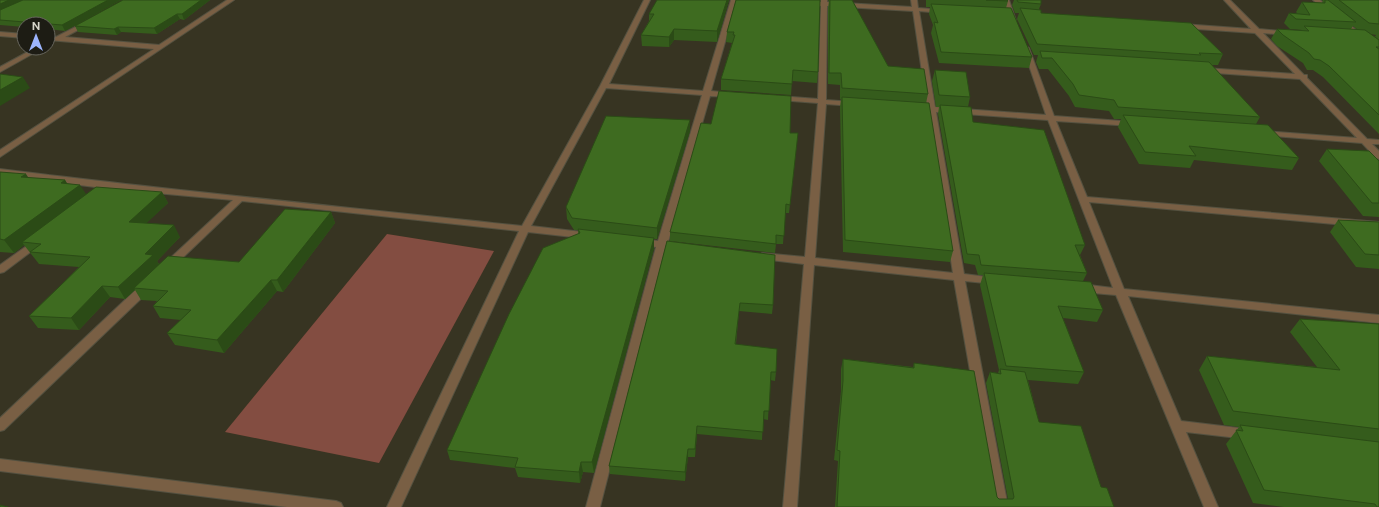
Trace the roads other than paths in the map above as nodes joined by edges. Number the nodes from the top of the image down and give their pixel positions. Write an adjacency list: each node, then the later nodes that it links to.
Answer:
1 (231, 0): 21 (street)
2 (647, 0): 27 (street)
3 (734, 0): 28 (street)
4 (1006, 0): 35 (street)
5 (1227, 0): 13 (street)
6 (1316, 0): 18 (street)
7 (800, 2): 8 (street)
8 (824, 2): 9 (street); 31 (street)
9 (915, 5): 10 (street); 34 (street)
10 (948, 12)
11 (96, 18): 20 (street)
12 (1173, 26): 13 (street)
13 (1258, 31): 14 (street); 26 (street)
14 (1298, 33)
15 (0, 34): 16 (street)
16 (16, 35)
17 (1346, 36): 18 (street)
18 (1362, 37): 19 (street); 22 (street)
19 (1373, 38)
20 (56, 39): 21 (street)
21 (160, 47): 40 (street)
22 (1379, 52)
23 (25, 56): 24 (street)
24 (0, 70)
25 (1194, 70): 26 (street)
26 (1304, 77): 38 (street)
27 (604, 86): 28 (street); 48 (street)
28 (708, 93): 29 (street); 52 (street)
29 (738, 96)
30 (769, 98): 31 (street)
31 (822, 102): 32 (street); 55 (street)
32 (861, 104)
33 (909, 108): 34 (street)
34 (932, 109): 35 (street); 57 (street)
35 (1051, 118): 36 (street); 46 (street)
36 (1137, 124)
37 (1254, 133): 38 (street)
38 (1363, 140): 39 (street); 41 (street)
39 (1379, 142)
40 (0, 154)
41 (1379, 156)
42 (0, 172): 43 (street)
43 (111, 186): 44 (street); 45 (street)
44 (99, 195)
45 (240, 198): 48 (street); 62 (street)
46 (1084, 199): 47 (street); 60 (street)
47 (1379, 225)
48 (525, 228): 50 (street); 67 (street)
49 (43, 237): 56 (street)
50 (601, 237)
51 (632, 240): 52 (street)
52 (662, 244): 53 (street); 68 (street)
53 (685, 247)
54 (756, 256): 55 (street)
55 (810, 262): 57 (street); 69 (street)
56 (0, 270)
57 (959, 278): 58 (street); 70 (street)
58 (1005, 282)
59 (1074, 287): 60 (street)
60 (1120, 291): 61 (street); 63 (street)
61 (1379, 319)
62 (0, 426)
63 (1177, 426): 64 (street); 71 (street)
64 (1262, 436)
65 (0, 465): 66 (street)
66 (336, 507)
67 (394, 507)
68 (593, 507)
69 (790, 507)
70 (1001, 507)
71 (1211, 507)

